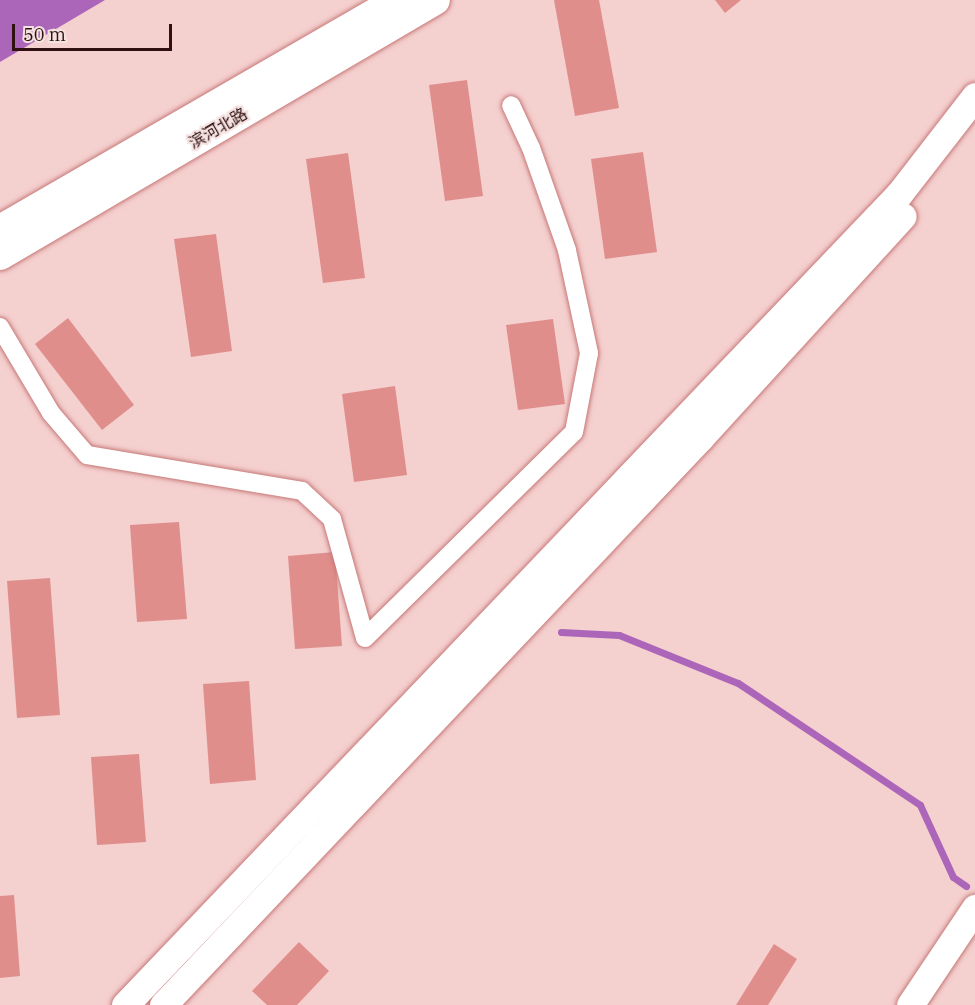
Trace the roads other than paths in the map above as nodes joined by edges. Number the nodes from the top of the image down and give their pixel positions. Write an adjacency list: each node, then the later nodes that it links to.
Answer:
1 (398, 0): 6 (main road, 滨河北路)
2 (435, 0): 7 (main road, 滨河北路)
3 (975, 96): 10 (main road)
4 (511, 105): 8 (street)
5 (975, 126): 11 (main road)
6 (0, 230)
7 (0, 255)
8 (0, 327)
9 (975, 908): 12 (main road)
10 (125, 1005)
11 (163, 1005)
12 (910, 1005)

